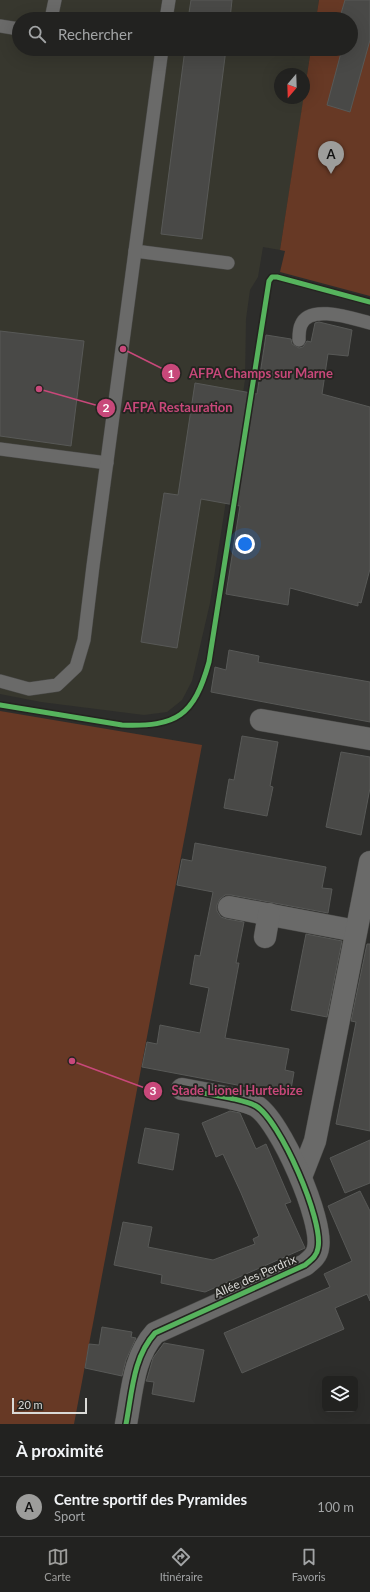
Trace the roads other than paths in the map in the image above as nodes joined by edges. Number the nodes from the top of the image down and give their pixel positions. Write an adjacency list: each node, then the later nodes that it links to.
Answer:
1 (54, 0): 3 (lane)
2 (169, 0): 4 (lane)
3 (52, 12)
4 (167, 12)
5 (0, 26): 6 (lane)
6 (12, 28)
7 (161, 56): 8 (lane)
8 (135, 251): 9 (lane); 13 (lane)
9 (228, 262)
10 (370, 323): 11 (lane)
11 (299, 340)
12 (0, 449): 13 (lane)
13 (107, 463): 14 (lane)
14 (0, 681)
15 (261, 720): 16 (street)
16 (370, 739)
17 (370, 862): 20 (street)
18 (229, 907): 19 (street)
19 (269, 914): 20 (street); 21 (street)
20 (356, 931): 23 (street)
21 (265, 937)
22 (182, 1088): 23 (street, Allée des Perdrix)
23 (301, 1177): 24 (street, Allée des Perdrix)
24 (126, 1424)

